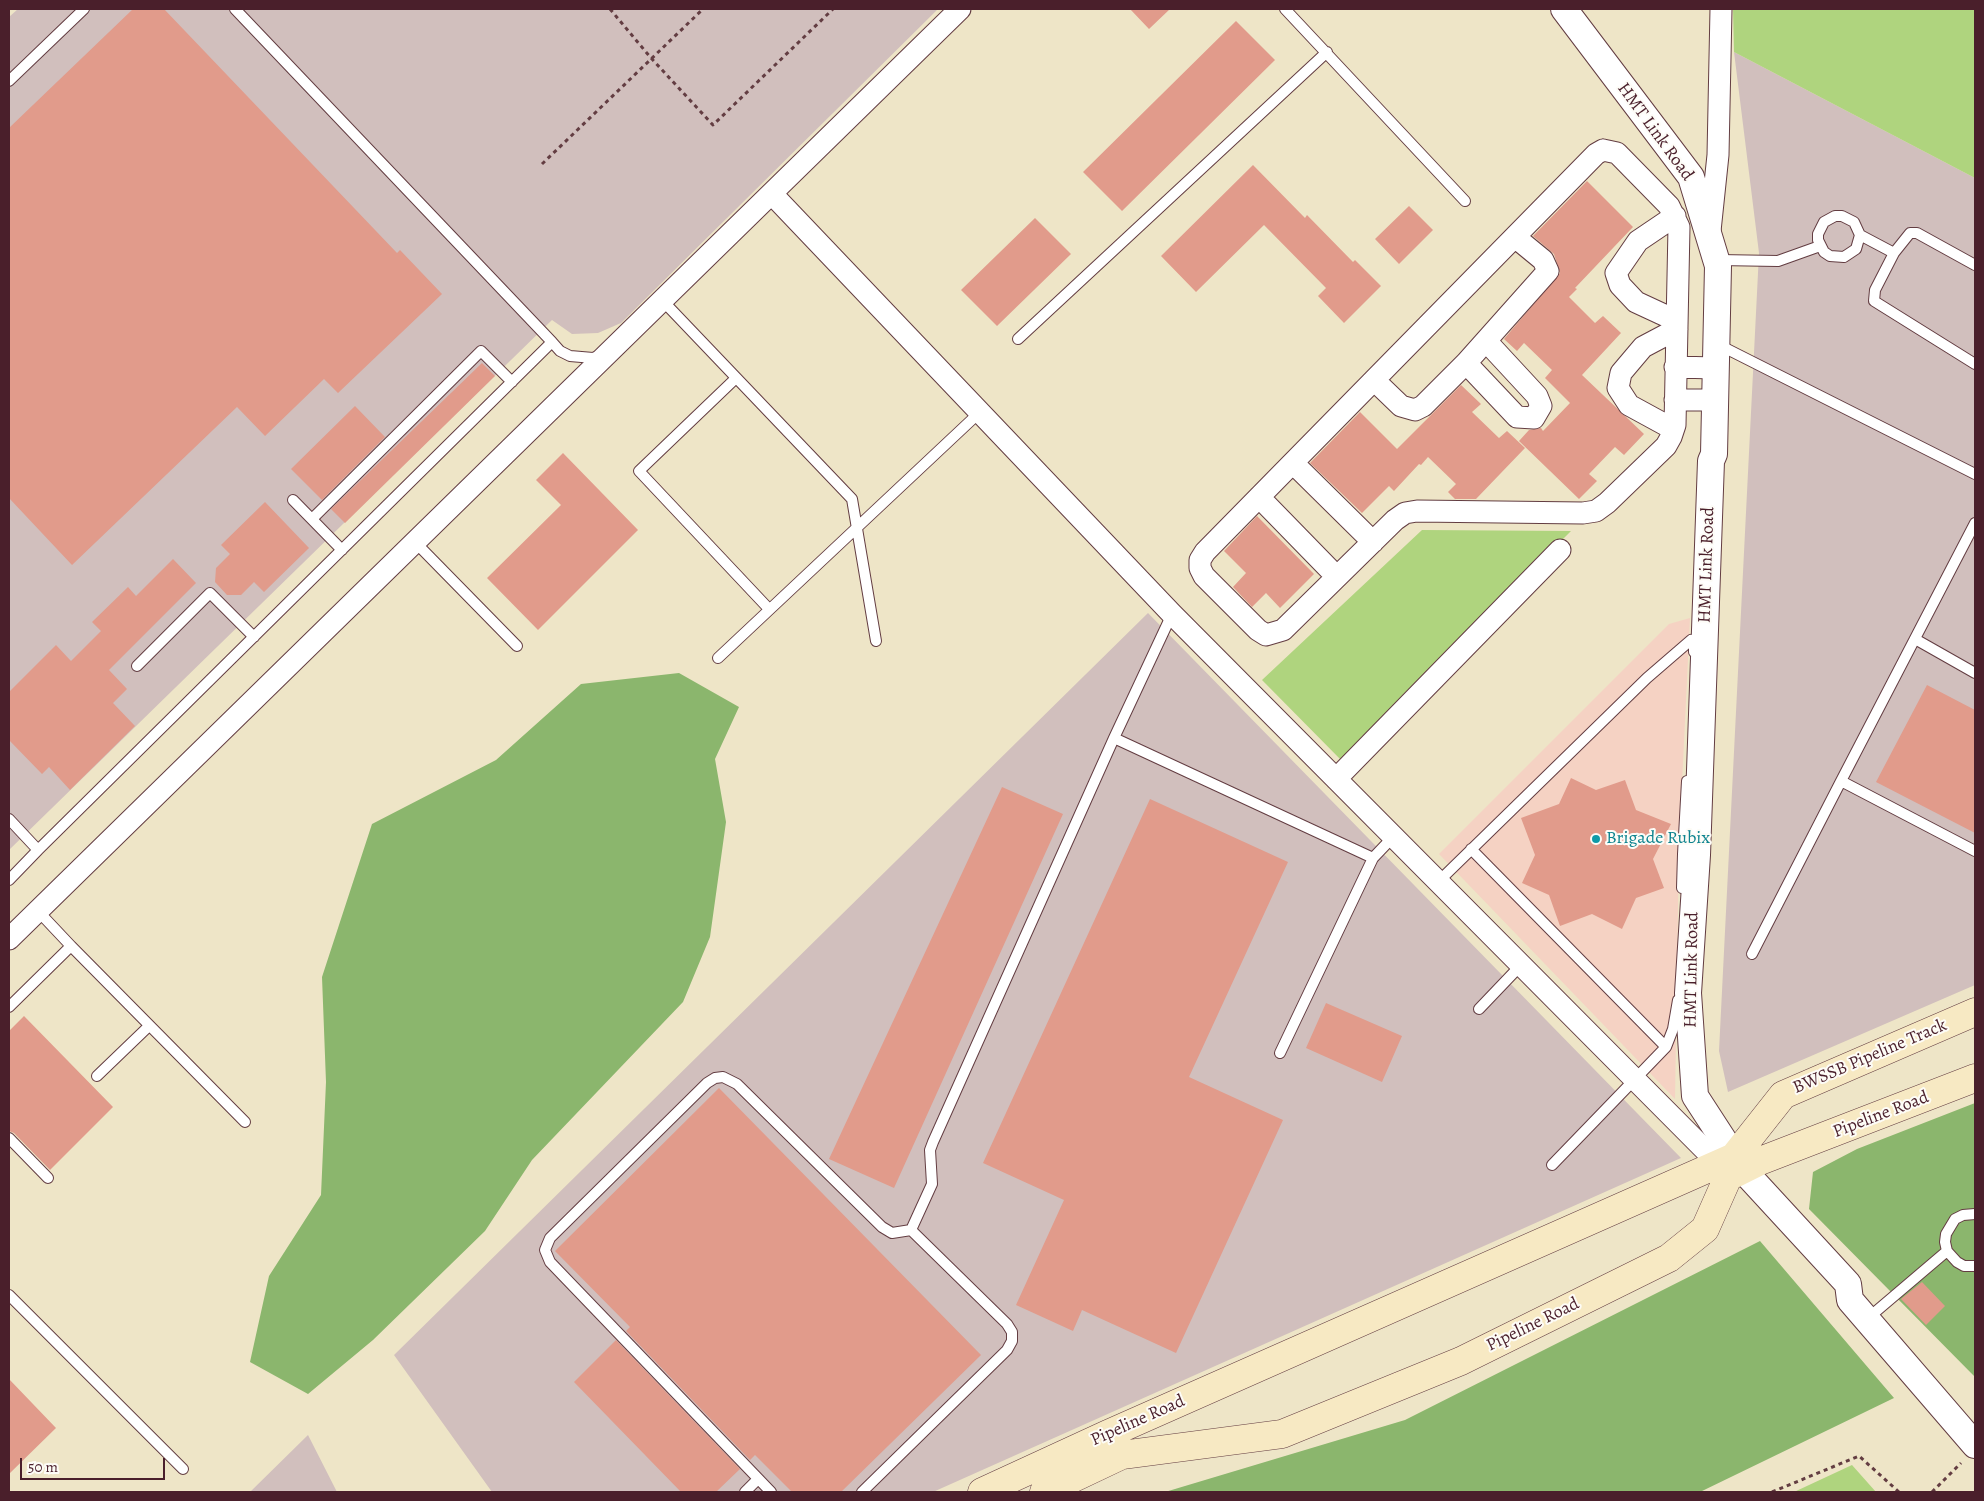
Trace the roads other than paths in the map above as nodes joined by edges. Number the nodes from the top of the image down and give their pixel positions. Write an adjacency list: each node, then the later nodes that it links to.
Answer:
1 (84, 9): 8 (lane)
2 (235, 9): 21 (lane)
3 (960, 9): 9 (street)
4 (1286, 9): 7 (lane)
5 (1564, 9): 15 (street, HMT Link Road)
6 (1720, 9): 15 (street)
7 (1327, 52): 10 (lane); 20 (lane)
8 (9, 81)
9 (772, 194): 18 (street); 33 (street)
10 (1465, 201)
11 (1675, 216): 13 (street); 19 (street); 19 (street)
12 (1860, 235): 14 (lane); 14 (lane); 16 (lane)
13 (1515, 237): 22 (street); 29 (street)
14 (1820, 246): 15 (lane)
15 (1713, 248): 24 (street, HMT Link Road)
16 (1894, 253): 17 (lane); 26 (lane)
17 (1975, 265)
18 (662, 300): 23 (street); 28 (lane)
19 (1677, 325): 27 (street); 34 (street)
20 (1018, 338)
21 (552, 342): 23 (lane); 30 (lane)
22 (1487, 342): 25 (street); 25 (street)
23 (610, 351): 42 (street)
24 (1715, 356): 27 (street); 32 (street, HMT Link Road); 36 (lane)
25 (1466, 363): 29 (street)
26 (1975, 364)
27 (1675, 367): 31 (street)
28 (735, 379): 41 (lane); 47 (lane)
29 (1374, 380): 35 (street)
30 (512, 382): 39 (lane); 44 (lane)
31 (1675, 400): 32 (street); 34 (street)
32 (1714, 400): 61 (street, HMT Link Road)
33 (980, 412): 41 (lane); 48 (street)
34 (1674, 429): 43 (street)
35 (1293, 463): 37 (street); 43 (street)
36 (1975, 474)
37 (1259, 498): 46 (street); 46 (street)
38 (293, 500): 39 (lane)
39 (312, 519): 44 (lane)
40 (1975, 523): 50 (lane)
41 (857, 528): 47 (lane); 51 (lane)
42 (415, 542): 52 (lane); 72 (street)
43 (1373, 542): 46 (street)
44 (342, 550): 49 (lane)
45 (1560, 550): 59 (street)
46 (1338, 577)
47 (769, 610): 53 (lane)
48 (1172, 614): 57 (lane); 59 (street)
49 (254, 637): 54 (lane); 65 (lane)
50 (1915, 639): 55 (lane); 60 (lane)
51 (876, 641)
52 (517, 646)
53 (718, 658)
54 (137, 666)
55 (1975, 673)
56 (1692, 680): 64 (lane)
57 (1114, 738): 68 (lane); 93 (lane)
58 (1688, 767): 61 (lane)
59 (1336, 778): 63 (street)
60 (1840, 781): 66 (lane); 76 (lane)
61 (1692, 796): 67 (street, HMT Link Road)
62 (9, 819): 65 (lane)
63 (1394, 837): 68 (lane); 70 (street)
64 (1471, 849): 70 (lane); 82 (lane)
65 (38, 850): 69 (lane)
66 (1975, 851)
67 (1690, 854): 71 (lane); 90 (street, HMT Link Road)
68 (1372, 858): 83 (lane)
69 (9, 880)
70 (1438, 882): 77 (street)
71 (1682, 902)
72 (38, 911): 74 (street); 75 (lane)
73 (1681, 931): 82 (lane)
74 (9, 939)
75 (71, 946): 78 (lane); 81 (lane)
76 (1752, 954)
77 (1521, 965): 79 (lane); 85 (street)
78 (9, 1007)
79 (1479, 1009)
80 (1975, 1012): 90 (main road, BWSSB Pipeline Track)
81 (149, 1026): 84 (lane); 87 (lane)
82 (1666, 1047): 85 (lane)
83 (1280, 1053)
84 (97, 1076)
85 (1634, 1078): 89 (lane); 90 (street)
86 (1975, 1078): 90 (main road, Pipeline Road)
87 (245, 1122)
88 (9, 1138): 91 (lane)
89 (1552, 1165)
90 (1731, 1167): 97 (street, HMT Link Road); 104 (main road, Pipeline Road); 105 (main road, Pipeline Road)
91 (48, 1178)
92 (1975, 1214): 94 (lane)
93 (911, 1230): 100 (lane); 103 (lane)
94 (1947, 1250): 95 (lane); 97 (lane)
95 (1975, 1266)
96 (9, 1295): 99 (lane)
97 (1866, 1320): 98 (street, HMT Link Road)
98 (1969, 1453)
99 (183, 1469)
100 (758, 1479): 101 (lane); 102 (lane)
101 (745, 1492)
102 (771, 1492)
103 (862, 1492)
104 (982, 1492)
105 (1044, 1492)

